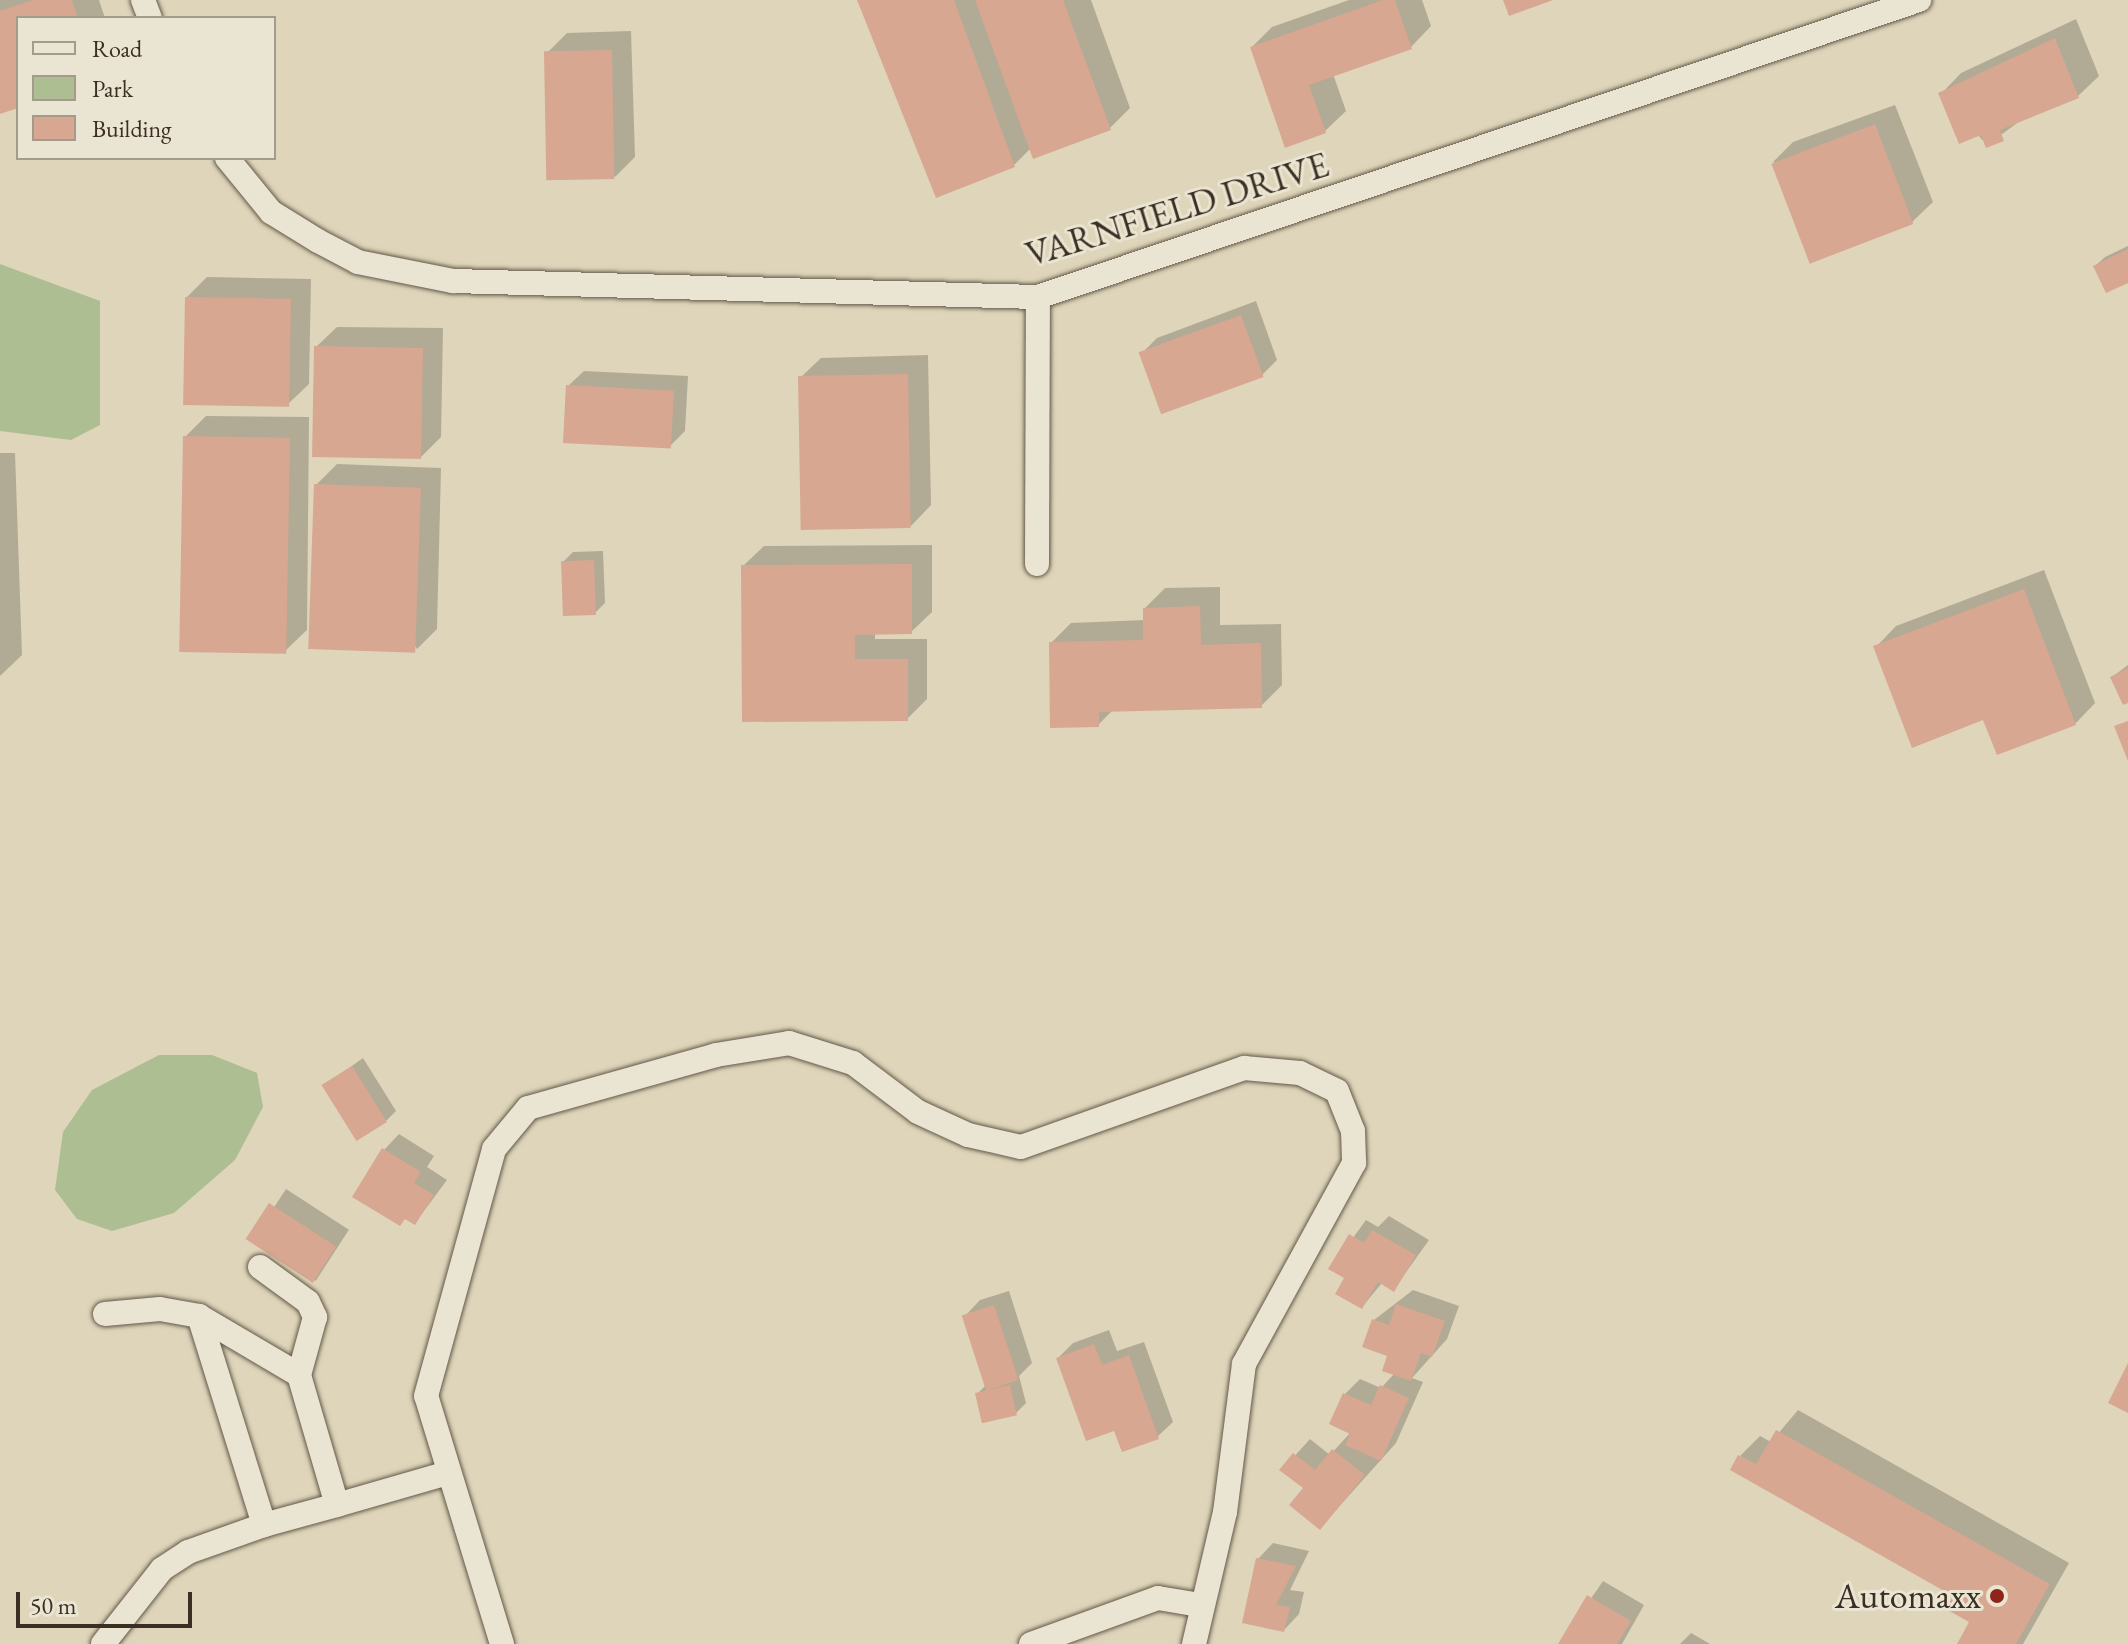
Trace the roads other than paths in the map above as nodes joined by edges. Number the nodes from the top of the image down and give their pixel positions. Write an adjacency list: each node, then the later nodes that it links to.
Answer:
1 (1919, 0): 3 (street, VARNFIELD DRIVE)
2 (229, 160): 3 (street, VARNFIELD DRIVE)
3 (1038, 297): 4 (street)
4 (1037, 564)
5 (260, 1267): 8 (street)
6 (105, 1314): 7 (street)
7 (199, 1316): 8 (street); 11 (street)
8 (299, 1375): 10 (street)
9 (448, 1473): 10 (street); 12 (street); 14 (street)
10 (337, 1505): 11 (street)
11 (264, 1525): 13 (street)
12 (1200, 1605): 15 (street); 16 (street)
13 (103, 1644)
14 (502, 1644)
15 (1031, 1644)
16 (1194, 1644)

